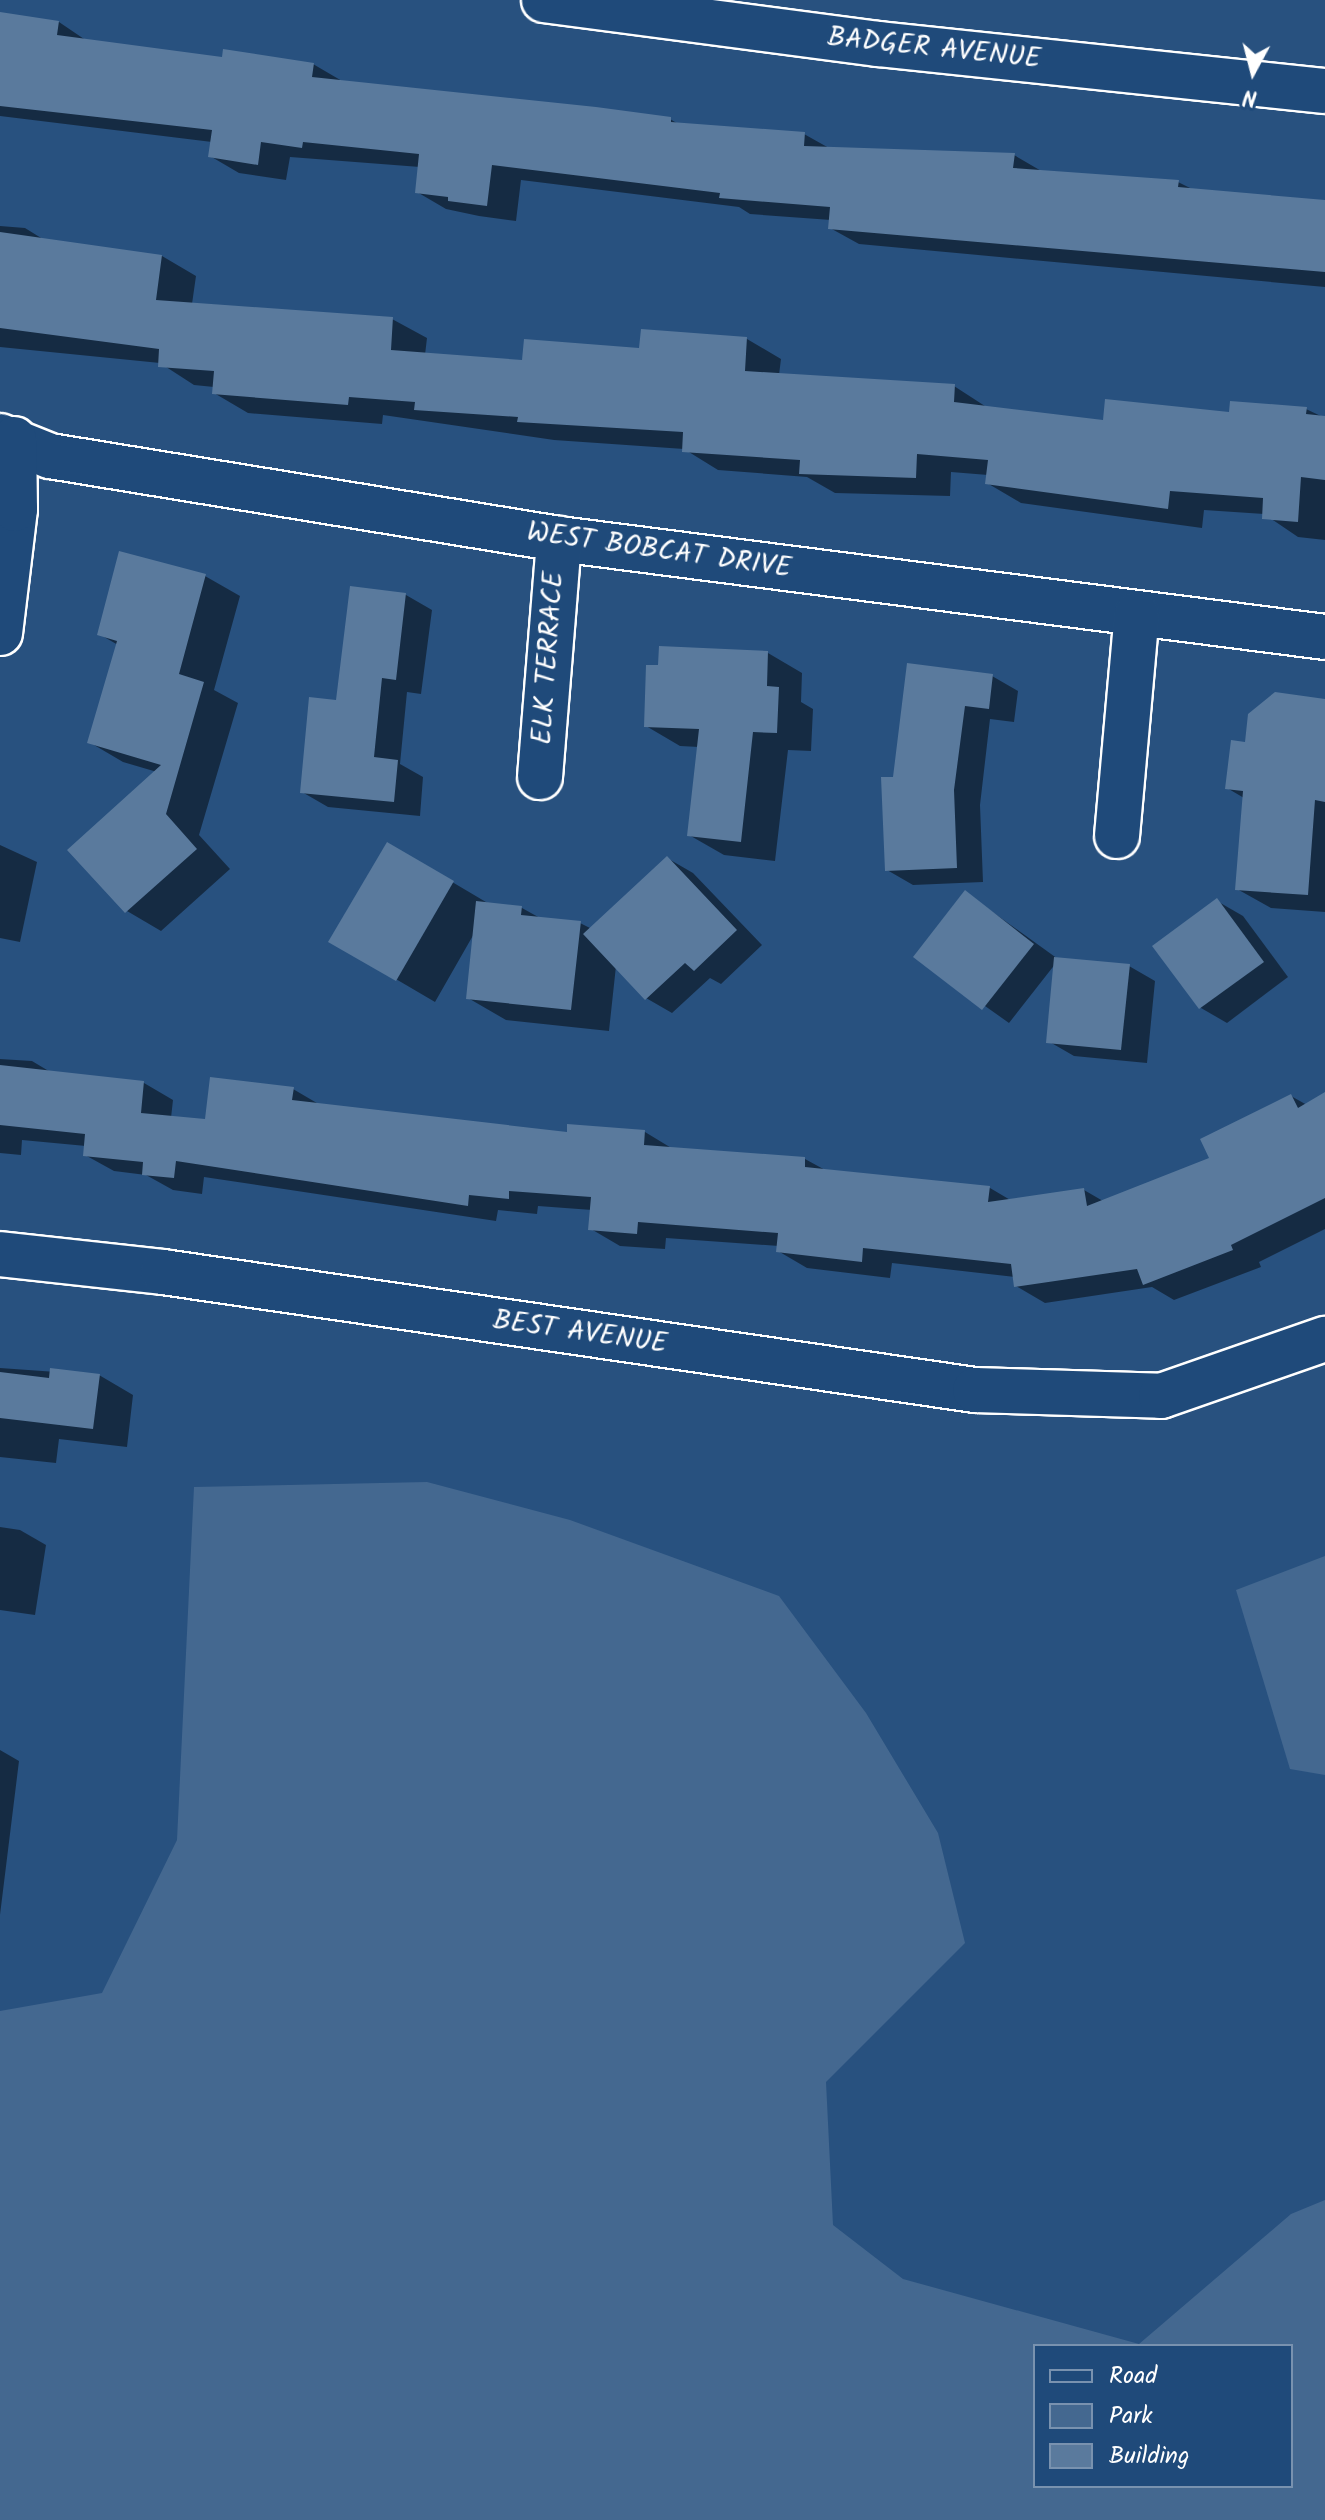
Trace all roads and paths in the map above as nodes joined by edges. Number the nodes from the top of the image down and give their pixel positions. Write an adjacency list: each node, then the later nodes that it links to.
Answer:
1 (544, 0): 2 (street, BADGER AVENUE)
2 (1325, 91)
3 (7, 438): 4 (street, WEST BOBCAT DRIVE); 6 (street)
4 (559, 539): 5 (street, WEST BOBCAT DRIVE); 8 (street, ELK TERRACE)
5 (1137, 614): 7 (street, WEST BOBCAT DRIVE); 9 (street)
6 (0, 633)
7 (1325, 637)
8 (540, 777)
9 (1117, 836)
10 (0, 1254): 11 (street, BEST AVENUE)
11 (1325, 1339)

